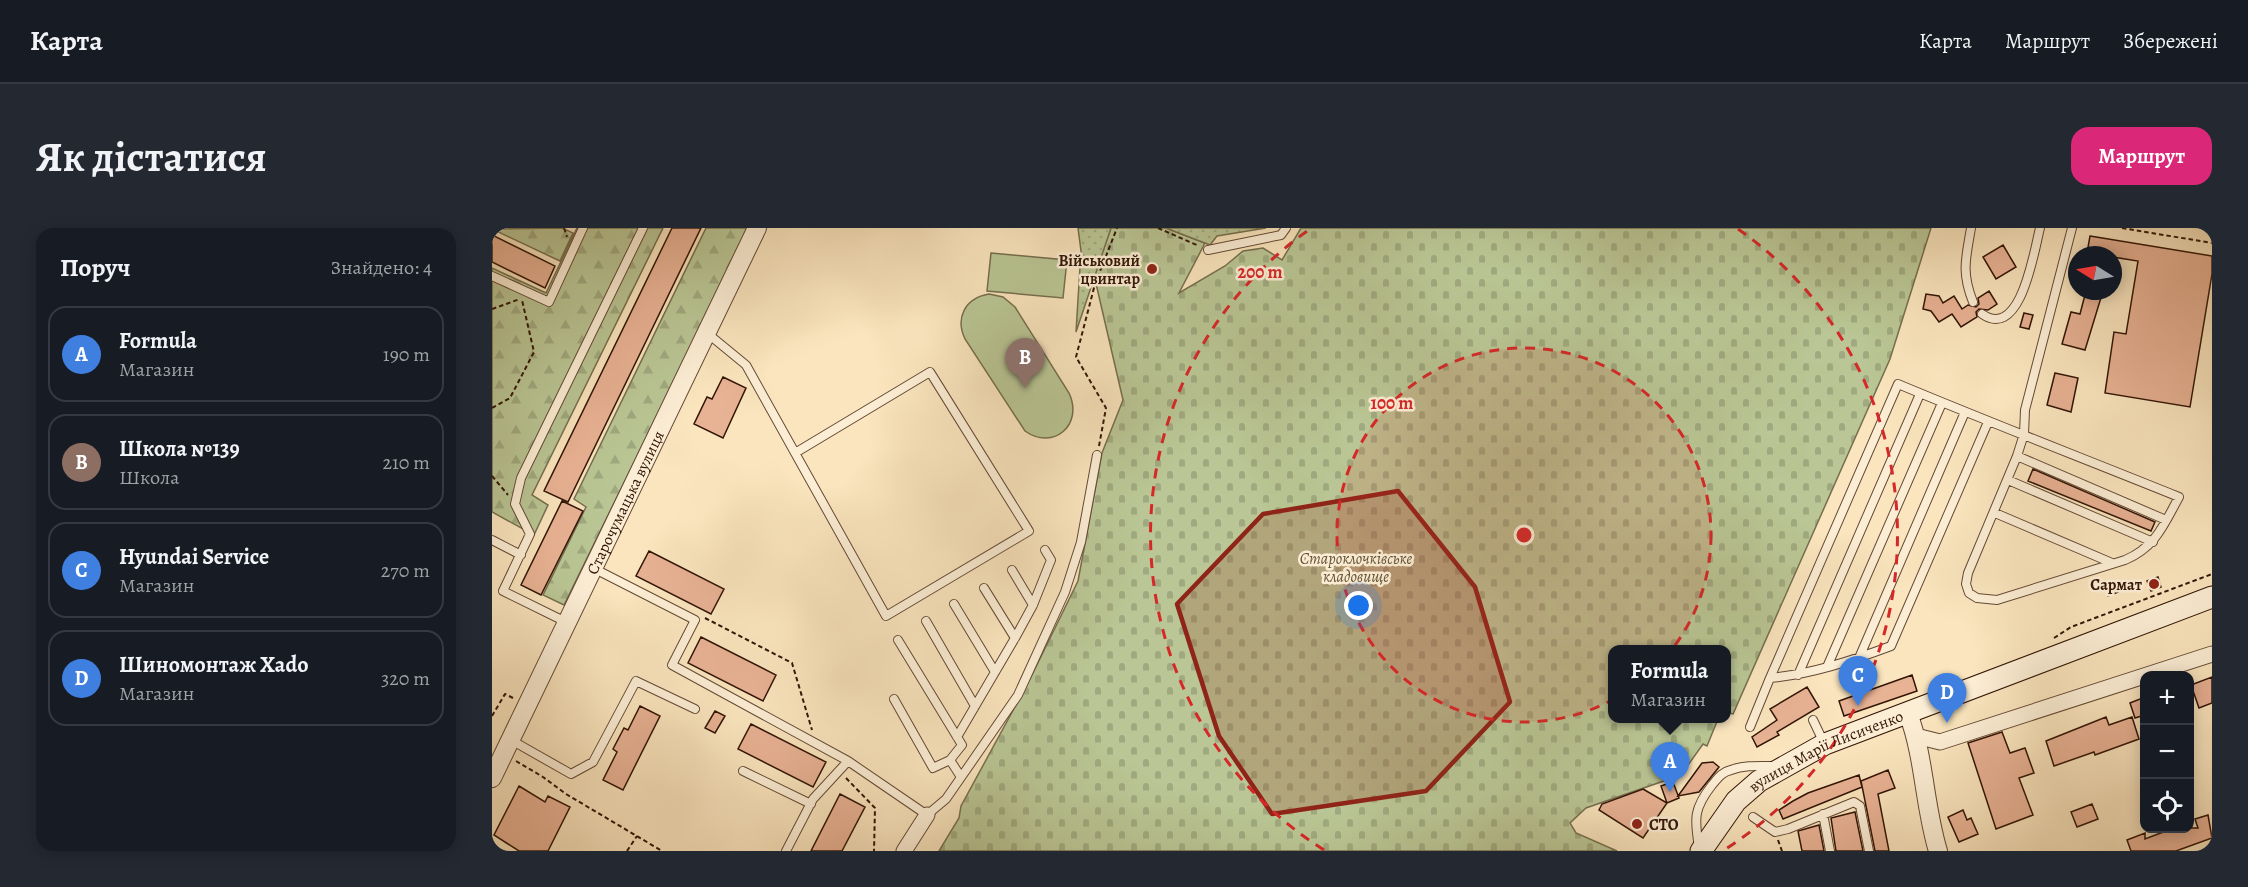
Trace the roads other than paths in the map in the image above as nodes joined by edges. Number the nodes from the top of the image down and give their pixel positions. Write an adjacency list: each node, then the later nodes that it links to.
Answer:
1 (583, 228): 9 (lane)
2 (643, 228): 27 (lane)
3 (757, 228): 12 (street, Старочумацька вулиця)
4 (1286, 228): 8 (lane)
5 (1971, 228): 10 (lane)
6 (2040, 228): 11 (lane)
7 (2072, 228): 17 (lane)
8 (1208, 250)
9 (492, 276)
10 (1973, 302)
11 (1982, 314)
12 (707, 333): 18 (lane); 29 (street, Старочумацька вулиця)
13 (1920, 394): 14 (lane); 43 (lane); 44 (lane)
14 (1942, 403): 15 (lane); 41 (lane)
15 (1965, 412): 16 (lane); 40 (lane)
16 (1988, 422): 17 (lane); 40 (lane)
17 (2025, 434): 20 (lane); 23 (lane)
18 (795, 453): 18 (lane)
19 (1097, 455): 59 (lane)
20 (2017, 456): 21 (lane); 23 (lane)
21 (2008, 480): 22 (lane); 25 (lane)
22 (1995, 513): 28 (lane); 28 (lane)
23 (2166, 520): 25 (lane)
24 (492, 540): 27 (lane)
25 (2153, 542): 28 (lane)
26 (1046, 550): 34 (lane)
27 (521, 555): 36 (lane)
28 (2112, 563)
29 (593, 568): 36 (street, Старочумацька вулиця); 56 (lane)
30 (1012, 570): 34 (lane)
31 (984, 588): 37 (lane)
32 (2212, 597): 48 (main road, вулиця Марії Лисиченко)
33 (954, 604): 42 (lane)
34 (1033, 605): 37 (lane)
35 (926, 621): 46 (lane)
36 (567, 623): 53 (street, Старочумацька вулиця)
37 (1015, 638): 42 (lane)
38 (898, 640): 52 (lane)
39 (2212, 654): 51 (street)
40 (1859, 658): 41 (lane)
41 (1827, 667): 43 (lane)
42 (995, 672): 46 (lane)
43 (1798, 675): 44 (lane)
44 (1770, 678): 50 (lane)
45 (894, 699): 55 (lane)
46 (975, 706): 52 (lane)
47 (695, 709): 53 (lane)
48 (1908, 713): 51 (street); 54 (main road, вулиця Марії Лисиченко)
49 (1813, 720): 54 (lane)
50 (1749, 727)
51 (1916, 736): 70 (street)
52 (957, 737): 55 (lane)
53 (510, 739): 60 (street, Старочумацька вулиця)
54 (1825, 744): 57 (main road, вулиця Марії Лисиченко)
55 (950, 760): 59 (lane)
56 (848, 762): 61 (lane); 63 (lane)
57 (1784, 766): 67 (main road, вулиця Марії Лисиченко); 67 (lane)
58 (743, 771): 61 (lane)
59 (961, 777): 63 (lane)
60 (492, 778)
61 (811, 804): 65 (lane)
62 (1823, 814): 64 (lane); 68 (lane); 69 (lane)
63 (927, 815): 66 (street)
64 (1753, 817)
65 (786, 851)
66 (904, 851)
67 (1701, 851)
68 (1830, 851)
69 (1869, 851)
70 (1938, 851)

